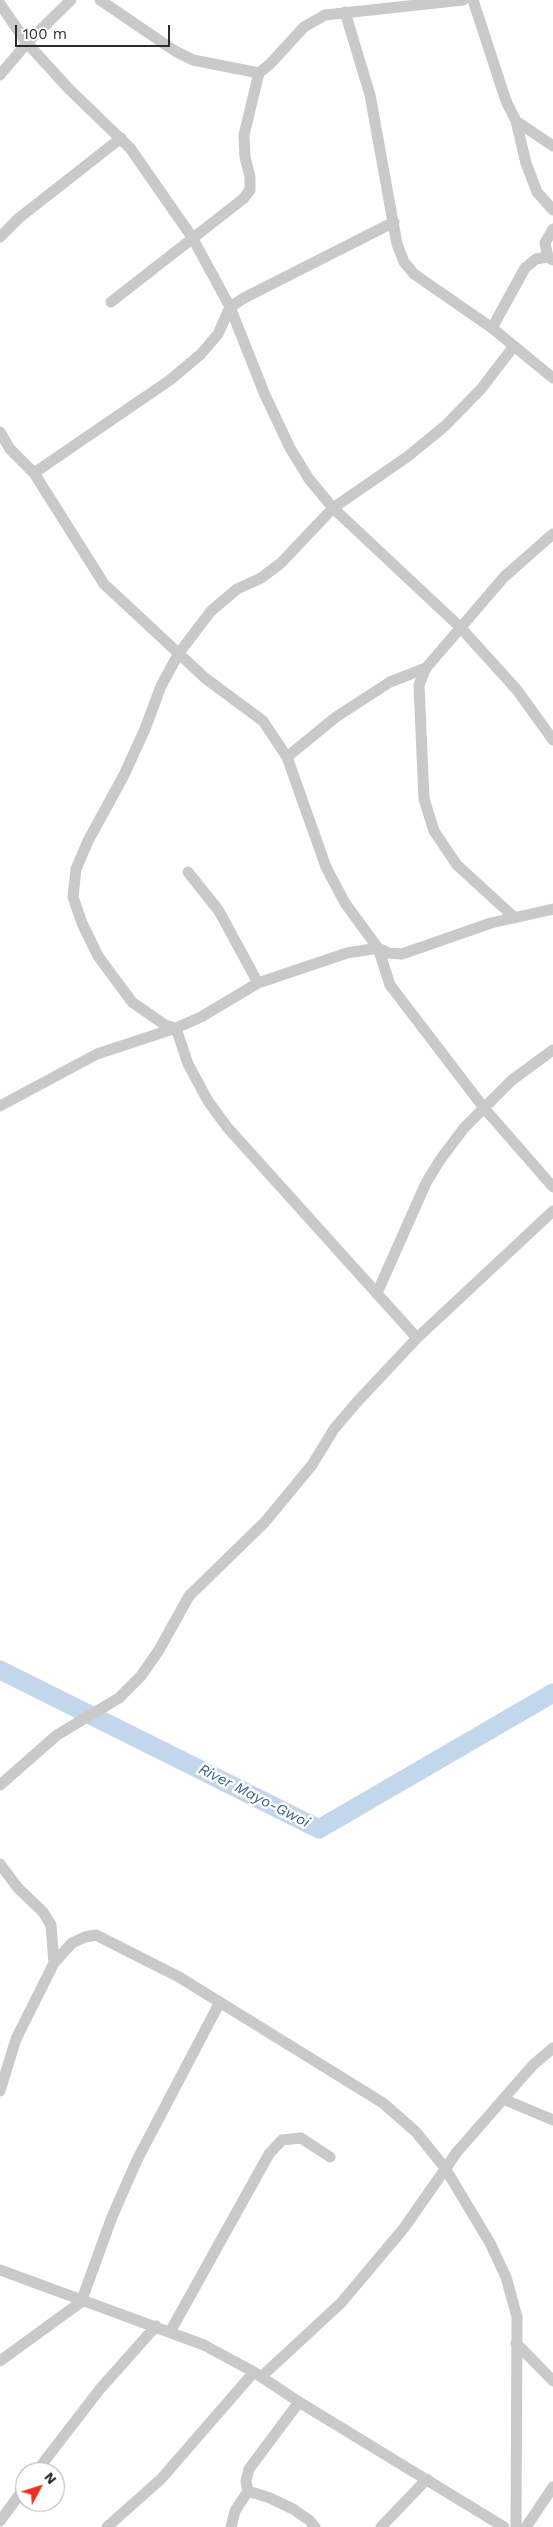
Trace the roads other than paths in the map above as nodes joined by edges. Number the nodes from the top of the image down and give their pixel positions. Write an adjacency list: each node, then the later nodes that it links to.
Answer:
1 (72, 0): 7 (street)
2 (100, 0): 8 (street)
3 (463, 0): 6 (street)
4 (473, 0): 10 (street)
5 (0, 4): 7 (street)
6 (353, 8): 8 (street); 14 (street)
7 (27, 43): 9 (street); 11 (street)
8 (259, 73): 17 (street)
9 (0, 75)
10 (516, 121): 12 (street); 13 (street)
11 (121, 138): 16 (street); 17 (street)
12 (553, 146)
13 (553, 210)
14 (394, 222): 20 (street); 21 (street)
15 (553, 229): 18 (street)
16 (0, 237)
17 (192, 237): 19 (street); 20 (street)
18 (550, 258): 21 (street)
19 (111, 302)
20 (230, 307): 25 (street); 26 (street)
21 (492, 328): 22 (street)
22 (514, 346): 23 (street); 26 (street)
23 (553, 378)
24 (0, 432): 25 (street)
25 (34, 473): 29 (street)
26 (333, 508): 28 (street); 29 (street)
27 (553, 534): 28 (street)
28 (460, 628): 30 (street); 31 (street)
29 (179, 653): 32 (street); 38 (street)
30 (426, 668): 32 (street); 35 (street)
31 (553, 740)
32 (287, 757): 36 (street)
33 (188, 872): 37 (street)
34 (553, 909): 35 (street)
35 (515, 918): 36 (street)
36 (378, 948): 37 (street); 41 (street)
37 (258, 984): 38 (street)
38 (176, 1028): 40 (street); 44 (street)
39 (553, 1050): 41 (street)
40 (0, 1106)
41 (484, 1108): 42 (street); 44 (street)
42 (553, 1187)
43 (553, 1211): 45 (street)
44 (377, 1293): 45 (street)
45 (417, 1338): 46 (street)
46 (0, 1785)
47 (0, 1864): 48 (street)
48 (54, 1962): 49 (street); 51 (street)
49 (220, 2002): 55 (street); 57 (street)
50 (553, 2048): 52 (street)
51 (0, 2091)
52 (504, 2099): 53 (street); 55 (street)
53 (553, 2120)
54 (330, 2157): 59 (street)
55 (445, 2168): 60 (street); 62 (street)
56 (0, 2270): 57 (street)
57 (81, 2302): 58 (street); 61 (street)
58 (156, 2326): 59 (street); 65 (street)
59 (170, 2332): 62 (street)
60 (516, 2343): 63 (street); 76 (street)
61 (0, 2361)
62 (258, 2374): 64 (street); 71 (street)
63 (553, 2381)
64 (299, 2402): 66 (street); 68 (street)
65 (44, 2462)
66 (427, 2479): 74 (street); 75 (street)
67 (553, 2487): 77 (street)
68 (248, 2491): 72 (street); 73 (street)
69 (15, 2501): 70 (street)
70 (0, 2521)
71 (106, 2527)
72 (231, 2527)
73 (315, 2527)
74 (381, 2527)
75 (504, 2527)
76 (516, 2527)
77 (526, 2527)

